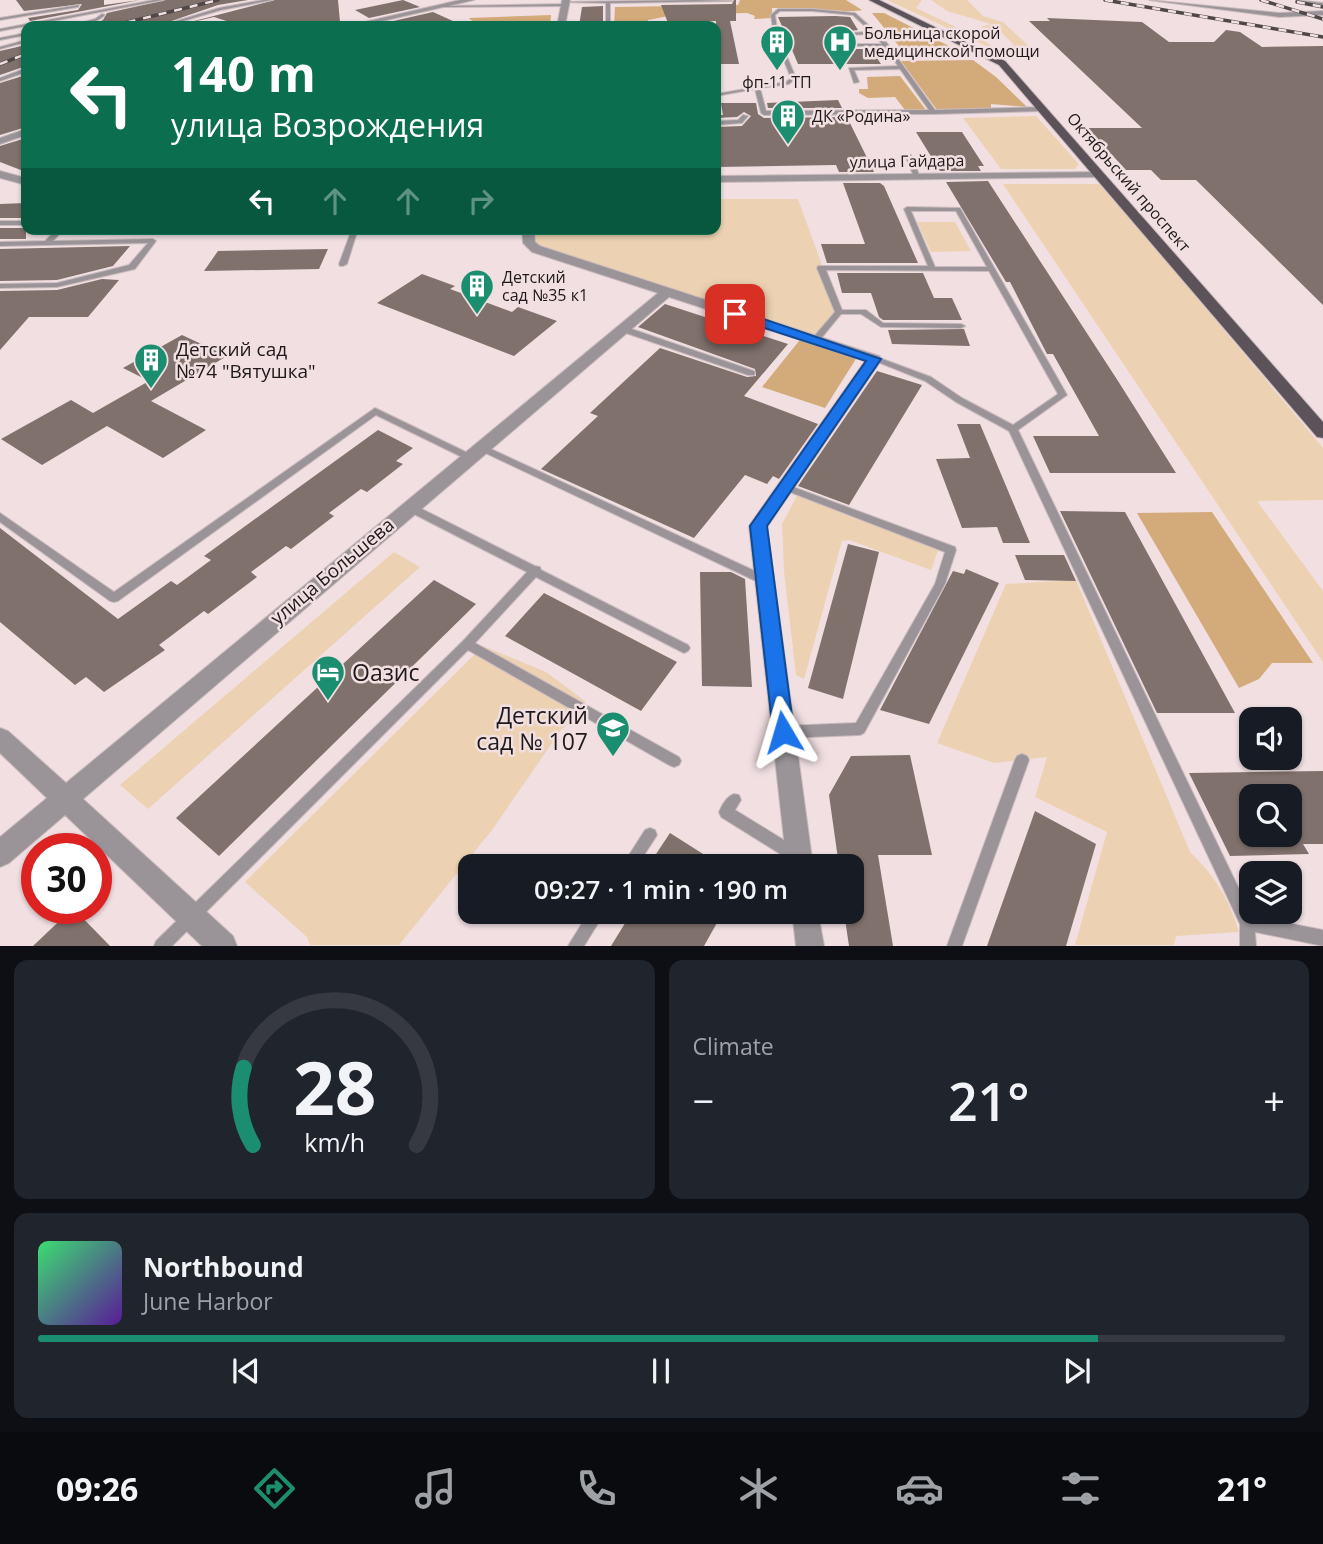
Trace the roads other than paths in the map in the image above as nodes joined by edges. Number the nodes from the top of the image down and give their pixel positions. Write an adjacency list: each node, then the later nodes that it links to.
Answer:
1 (161, 0): 13 (lane)
2 (270, 0): 18 (lane)
3 (470, 0): 12 (street)
4 (873, 0): 36 (main road, Октябрьский проспект)
5 (1153, 0): 14 (street)
6 (1300, 0): 10 (street)
7 (730, 1): 9 (lane)
8 (565, 2): 9 (lane); 12 (lane); 20 (street)
9 (608, 2): 21 (lane)
10 (1323, 5)
11 (78, 6): 15 (lane)
12 (443, 6): 19 (street)
13 (107, 12): 16 (lane); 17 (lane)
14 (1323, 13)
15 (0, 19)
16 (54, 21)
17 (92, 21)
18 (179, 21)
19 (374, 21)
20 (562, 21)
21 (608, 21)
22 (21, 26): 23 (lane)
23 (0, 30)
24 (874, 33): 28 (lane); 28 (lane); 34 (lane)
25 (21, 35): 26 (lane)
26 (0, 39)
27 (21, 42): 29 (lane)
28 (886, 45): 30 (lane)
29 (0, 48)
30 (901, 67): 33 (lane); 37 (lane)
31 (21, 72): 32 (lane)
32 (0, 80)
33 (856, 82)
34 (757, 87): 35 (lane); 37 (lane)
35 (721, 93)
36 (1043, 109): 37 (lane); 44 (main road, Октябрьский проспект)
37 (933, 112)
38 (745, 116): 39 (lane)
39 (721, 123)
40 (21, 134): 41 (street)
41 (0, 141)
42 (908, 155): 45 (lane)
43 (0, 174): 47 (street)
44 (1099, 175): 45 (street, улица Гайдара); 67 (main road, Октябрьский проспект)
45 (916, 177): 46 (street, улица Гайдара)
46 (721, 179)
47 (21, 181)
48 (0, 223): 49 (lane)
49 (21, 223)
50 (55, 235): 53 (lane)
51 (353, 235): 55 (lane)
52 (528, 235): 59 (street)
53 (48, 243): 54 (lane); 58 (lane)
54 (0, 244)
55 (343, 264)
56 (932, 268): 57 (lane); 57 (lane); 60 (lane)
57 (992, 269): 66 (lane)
58 (0, 286)
59 (667, 292): 62 (street, улица Большева); 63 (street)
60 (839, 312): 61 (lane); 63 (lane)
61 (961, 326)
62 (622, 329): 65 (lane); 68 (street, улица Большева)
63 (815, 340): 64 (street)
64 (874, 359): 66 (lane); 69 (street)
65 (751, 373)
66 (1013, 429): 87 (lane)
67 (1323, 433)
68 (475, 452): 70 (street, улица Большева); 71 (lane); 73 (lane)
69 (785, 486): 73 (street); 76 (lane)
70 (409, 506): 72 (lane); 80 (street, улица Большева)
71 (0, 517)
72 (536, 570): 74 (lane); 75 (lane)
73 (765, 580): 76 (street)
74 (467, 644): 79 (lane); 88 (lane)
75 (684, 649)
76 (783, 732): 86 (street)
77 (0, 738): 80 (street)
78 (1022, 760): 98 (lane)
79 (674, 761)
80 (65, 798): 83 (street, улица Большева); 88 (street)
81 (734, 800): 85 (lane)
82 (650, 835): 84 (lane)
83 (0, 854)
84 (637, 854)
85 (789, 854)
86 (798, 854)
87 (1239, 906)
88 (191, 915): 94 (lane); 95 (street)
89 (590, 924): 96 (lane)
90 (807, 924): 97 (street)
91 (1247, 924): 99 (lane)
92 (1252, 924): 93 (lane)
93 (1323, 938)
94 (161, 946)
95 (223, 946)
96 (575, 946)
97 (810, 946)
98 (954, 946)
99 (1248, 946)

